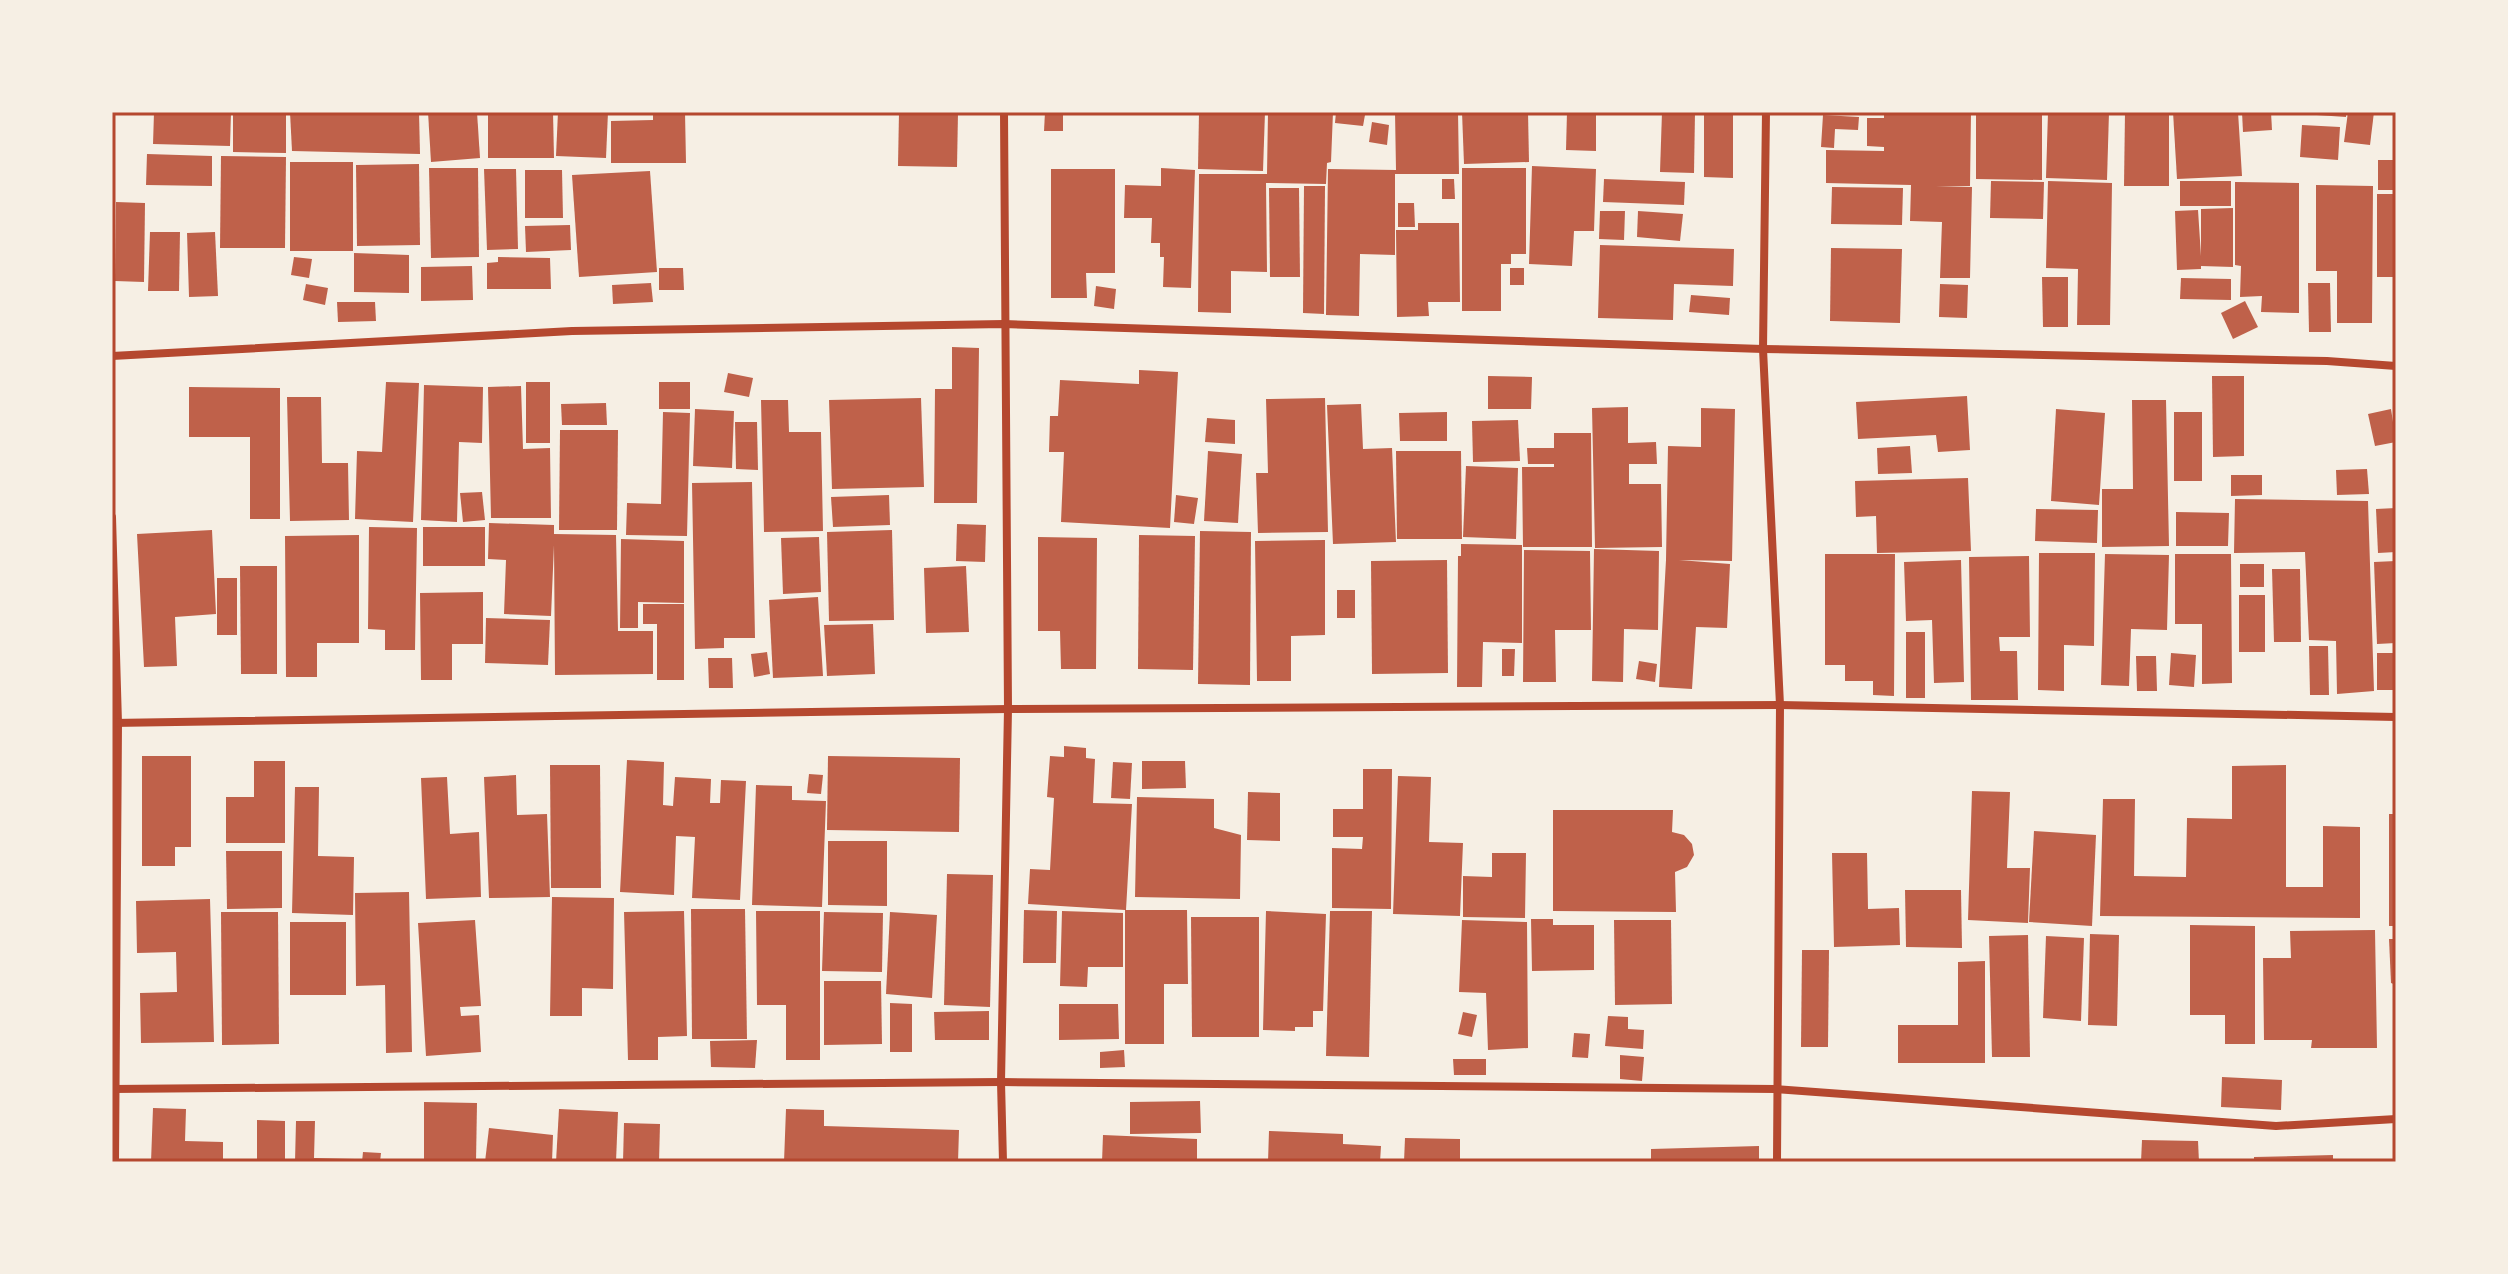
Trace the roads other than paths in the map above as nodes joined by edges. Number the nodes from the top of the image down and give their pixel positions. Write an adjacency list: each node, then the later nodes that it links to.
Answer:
1 (1004, 112): 3 (street)
2 (1766, 112): 4 (street)
3 (1004, 324): 4 (street); 5 (street); 9 (street)
4 (1763, 349): 6 (street); 8 (street)
5 (112, 356)
6 (2396, 366)
7 (112, 517): 11 (street)
8 (1780, 705): 9 (street); 10 (street); 14 (street)
9 (1008, 709): 11 (street); 12 (street)
10 (2396, 717)
11 (115, 723): 13 (street)
12 (1001, 1082): 13 (street); 14 (street); 17 (street)
13 (114, 1089): 16 (street)
14 (1776, 1089): 15 (street); 18 (street)
15 (2396, 1119)
16 (115, 1162)
17 (1003, 1162)
18 (1777, 1162)

